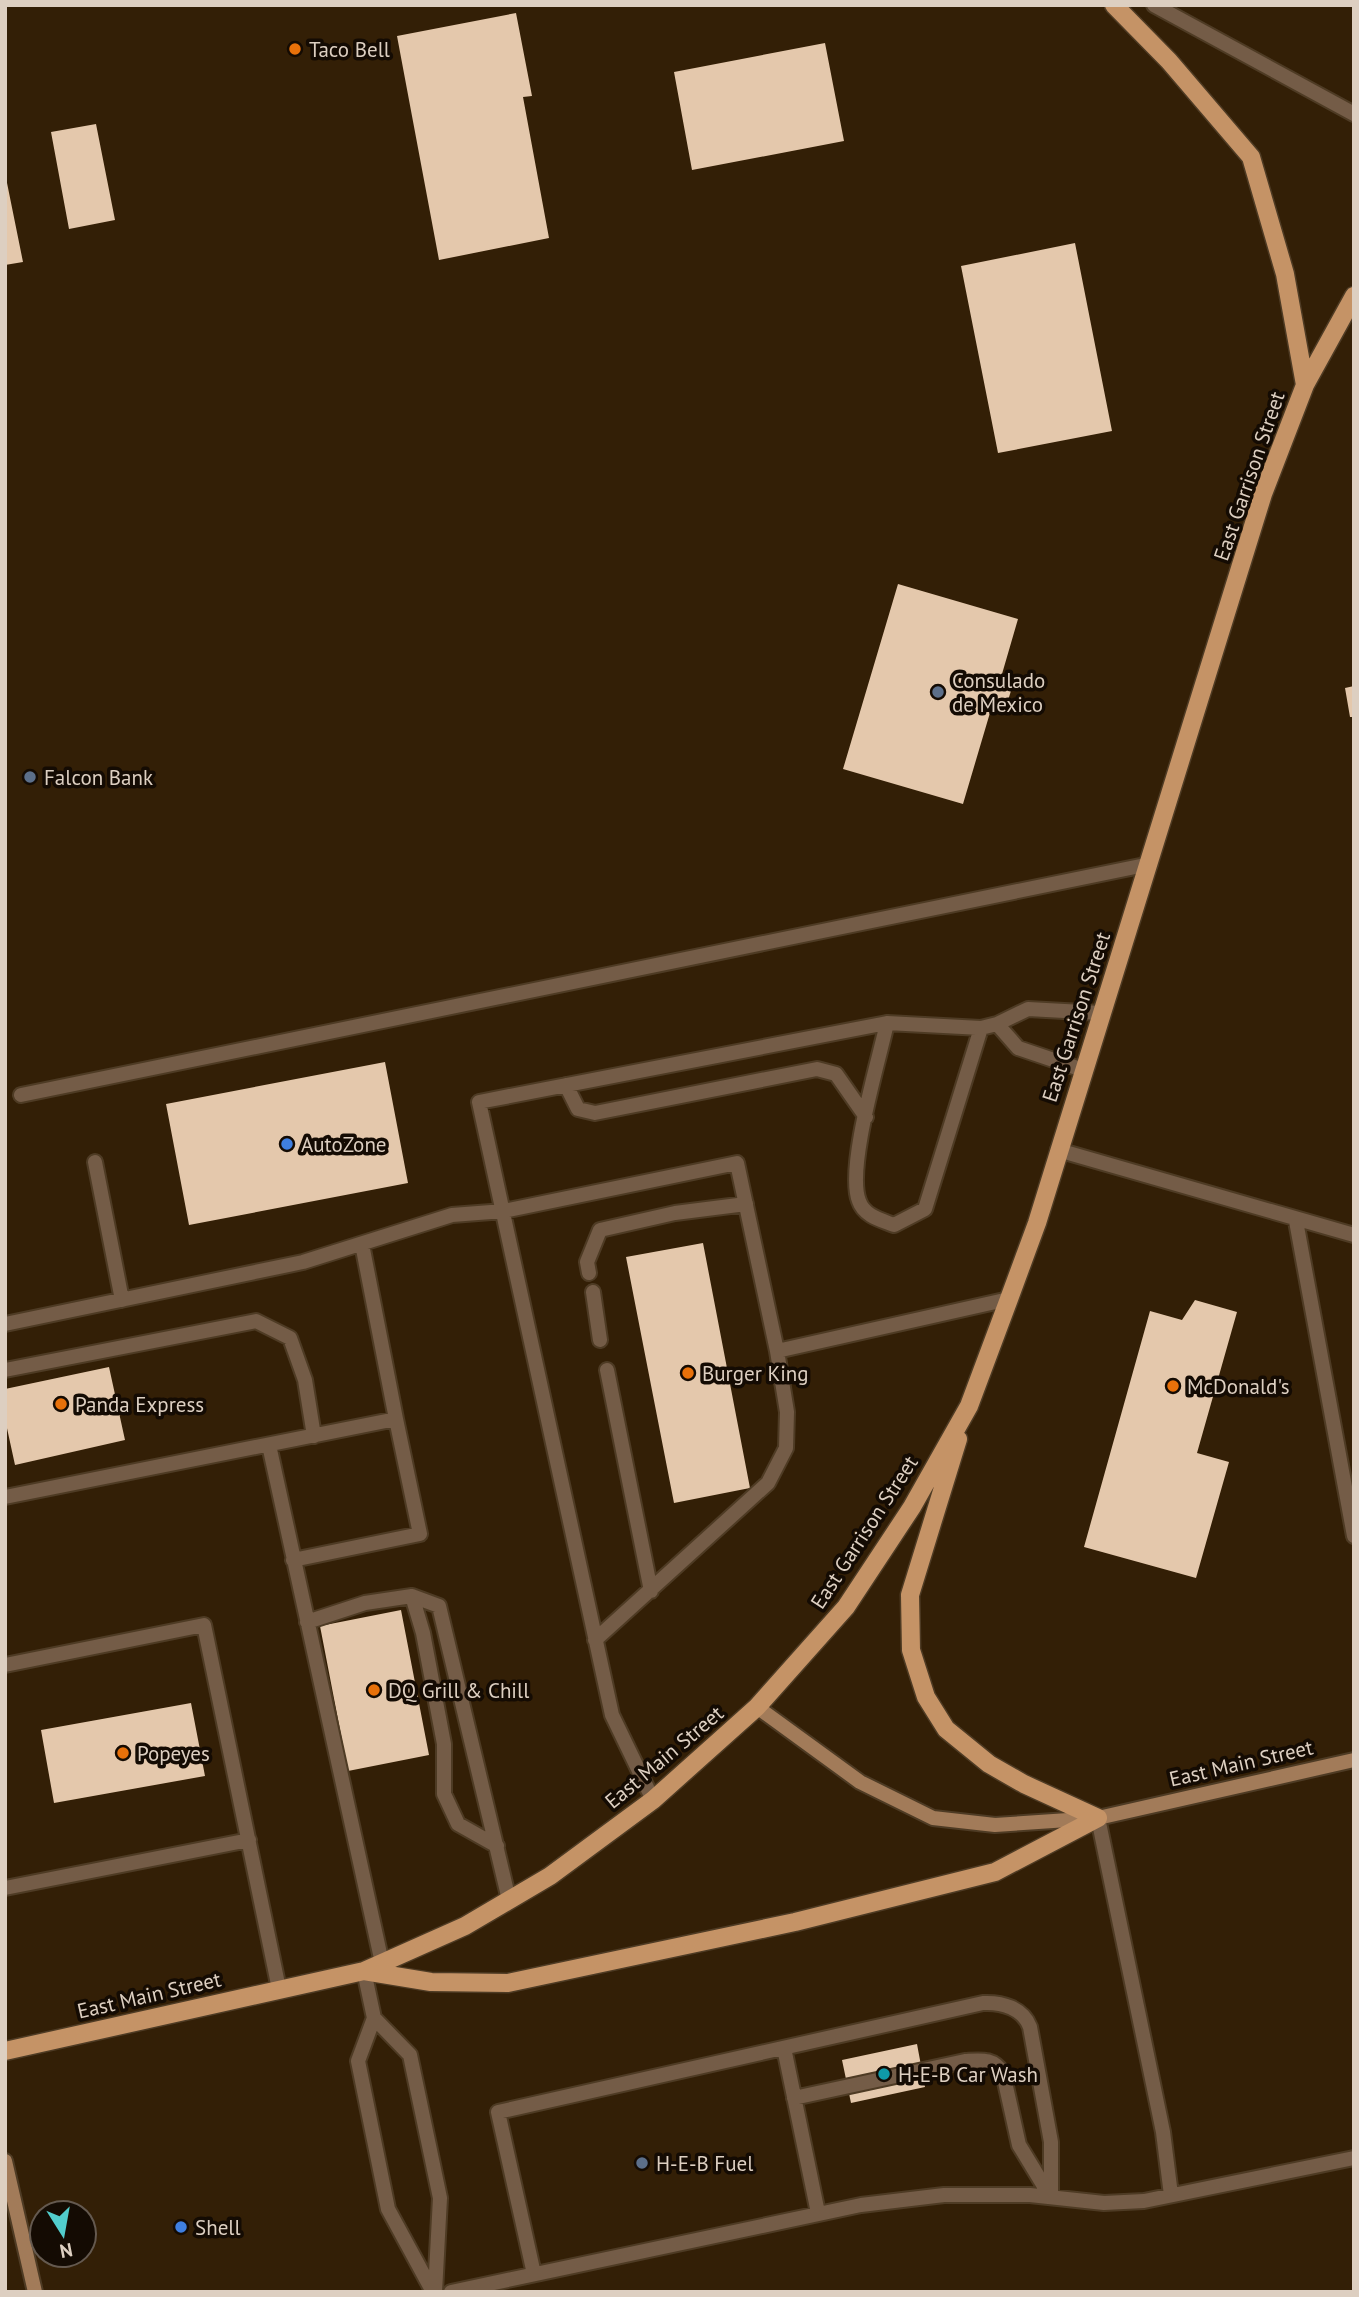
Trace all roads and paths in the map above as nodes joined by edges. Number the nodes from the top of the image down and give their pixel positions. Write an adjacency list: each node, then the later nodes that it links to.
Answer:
1 (1114, 5): 5 (main road)
2 (1154, 5): 3 (street)
3 (1354, 114)
4 (1354, 296): 5 (main road, East Garrison Street)
5 (1305, 385): 6 (main road, East Garrison Street)
6 (1150, 864): 7 (main road, East Garrison Street); 13 (street)
7 (1101, 1013): 9 (street); 11 (main road, East Garrison Street)
8 (887, 1023): 10 (street); 12 (street); 14 (street)
9 (998, 1024): 10 (street); 11 (street)
10 (981, 1028): 14 (street)
11 (1083, 1070): 15 (main road, East Garrison Street)
12 (566, 1085): 14 (street); 18 (street)
13 (21, 1095)
14 (866, 1117)
15 (1058, 1150): 19 (street); 24 (main road, East Garrison Street)
16 (95, 1162): 25 (street)
17 (746, 1204): 18 (street); 22 (street); 28 (street)
18 (504, 1211): 21 (street); 41 (street)
19 (1296, 1221): 20 (street); 36 (street)
20 (1354, 1236)
21 (362, 1244): 25 (street); 32 (street)
22 (589, 1273)
23 (593, 1292): 27 (street)
24 (1009, 1299): 28 (street); 31 (main road, East Garrison Street)
25 (122, 1300): 26 (street)
26 (5, 1324)
27 (600, 1340)
28 (777, 1351): 38 (street)
29 (5, 1370): 33 (street)
30 (607, 1370): 38 (street)
31 (969, 1406): 43 (main road, East Garrison Street); 46 (main road)
32 (396, 1419): 33 (street); 37 (street)
33 (314, 1436): 34 (street)
34 (269, 1445): 35 (street); 37 (street)
35 (5, 1497)
36 (1354, 1536)
37 (293, 1560): 40 (street)
38 (651, 1591): 41 (street)
39 (412, 1596): 40 (street); 48 (street); 48 (street)
40 (307, 1622): 51 (street)
41 (595, 1640): 45 (street)
42 (5, 1665): 47 (street)
43 (757, 1707): 45 (main road, East Main Street); 46 (main road, East Main Street)
44 (1354, 1760): 46 (main road, East Main Street)
45 (653, 1800): 50 (main road, East Main Street)
46 (1098, 1818): 52 (main road); 60 (street)
47 (249, 1840): 49 (street); 53 (street)
48 (497, 1846): 50 (street)
49 (5, 1888)
50 (509, 1900): 51 (main road, East Main Street)
51 (382, 1963): 52 (main road, East Main Street)
52 (364, 1970): 53 (main road, East Main Street); 54 (street)
53 (279, 1989): 56 (main road, East Main Street)
54 (374, 2018): 65 (street); 65 (street)
55 (784, 2048): 57 (street); 61 (street); 63 (street)
56 (5, 2052)
57 (794, 2098): 61 (street); 62 (street)
58 (1354, 2158): 60 (street)
59 (5, 2161): 64 (main road)
60 (1171, 2195): 61 (street)
61 (1051, 2197): 62 (street)
62 (818, 2213): 63 (street)
63 (534, 2274): 66 (street)
64 (35, 2292)
65 (434, 2292)
66 (452, 2292)

